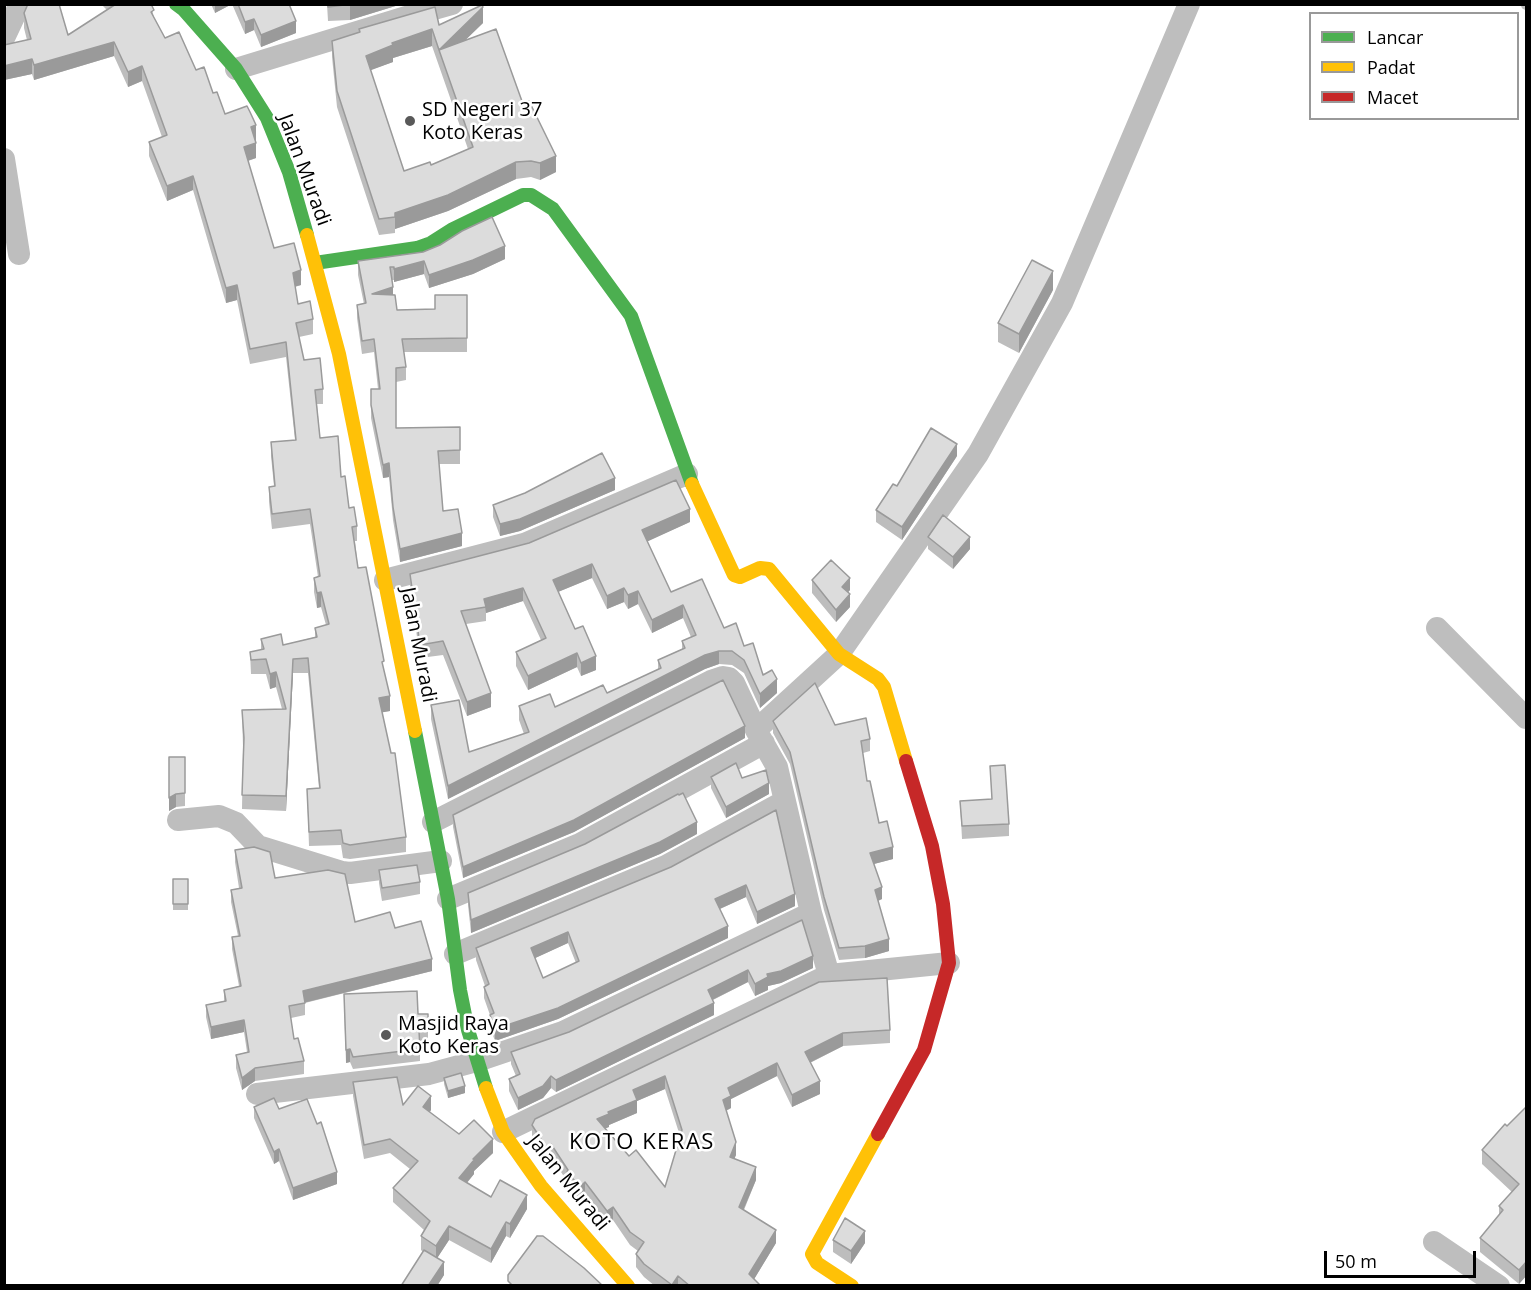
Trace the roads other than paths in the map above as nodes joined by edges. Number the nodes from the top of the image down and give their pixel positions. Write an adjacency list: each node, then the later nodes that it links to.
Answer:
1 (20, 4): 5 (street)
2 (452, 4): 6 (street)
3 (1189, 4): 13 (street)
4 (183, 6): 6 (main road, Jalan Muradi)
5 (4, 38)
6 (236, 69): 9 (main road, Jalan Muradi)
7 (4, 159): 8 (street)
8 (19, 254)
9 (315, 263): 10 (main road); 11 (main road, Jalan Muradi)
10 (687, 474): 11 (street); 13 (main road)
11 (385, 580): 18 (main road, Jalan Muradi)
12 (1437, 628): 14 (street)
13 (839, 654): 15 (street); 23 (main road)
14 (1527, 718)
15 (760, 736): 16 (street); 18 (street); 20 (street)
16 (785, 801): 21 (street); 22 (street)
17 (178, 820): 19 (street)
18 (433, 822): 19 (main road, Jalan Muradi)
19 (441, 861): 20 (main road, Jalan Muradi)
20 (448, 899): 22 (main road, Jalan Muradi)
21 (811, 913): 24 (street); 25 (street)
22 (455, 954): 25 (main road, Jalan Muradi)
23 (949, 963): 24 (street); 30 (main road)
24 (829, 975): 27 (street)
25 (477, 1061): 26 (street); 27 (main road, Jalan Muradi)
26 (256, 1094)
27 (503, 1132): 29 (main road, Jalan Muradi)
28 (1434, 1242): 31 (street)
29 (628, 1286)
30 (852, 1286)
31 (1498, 1286)

